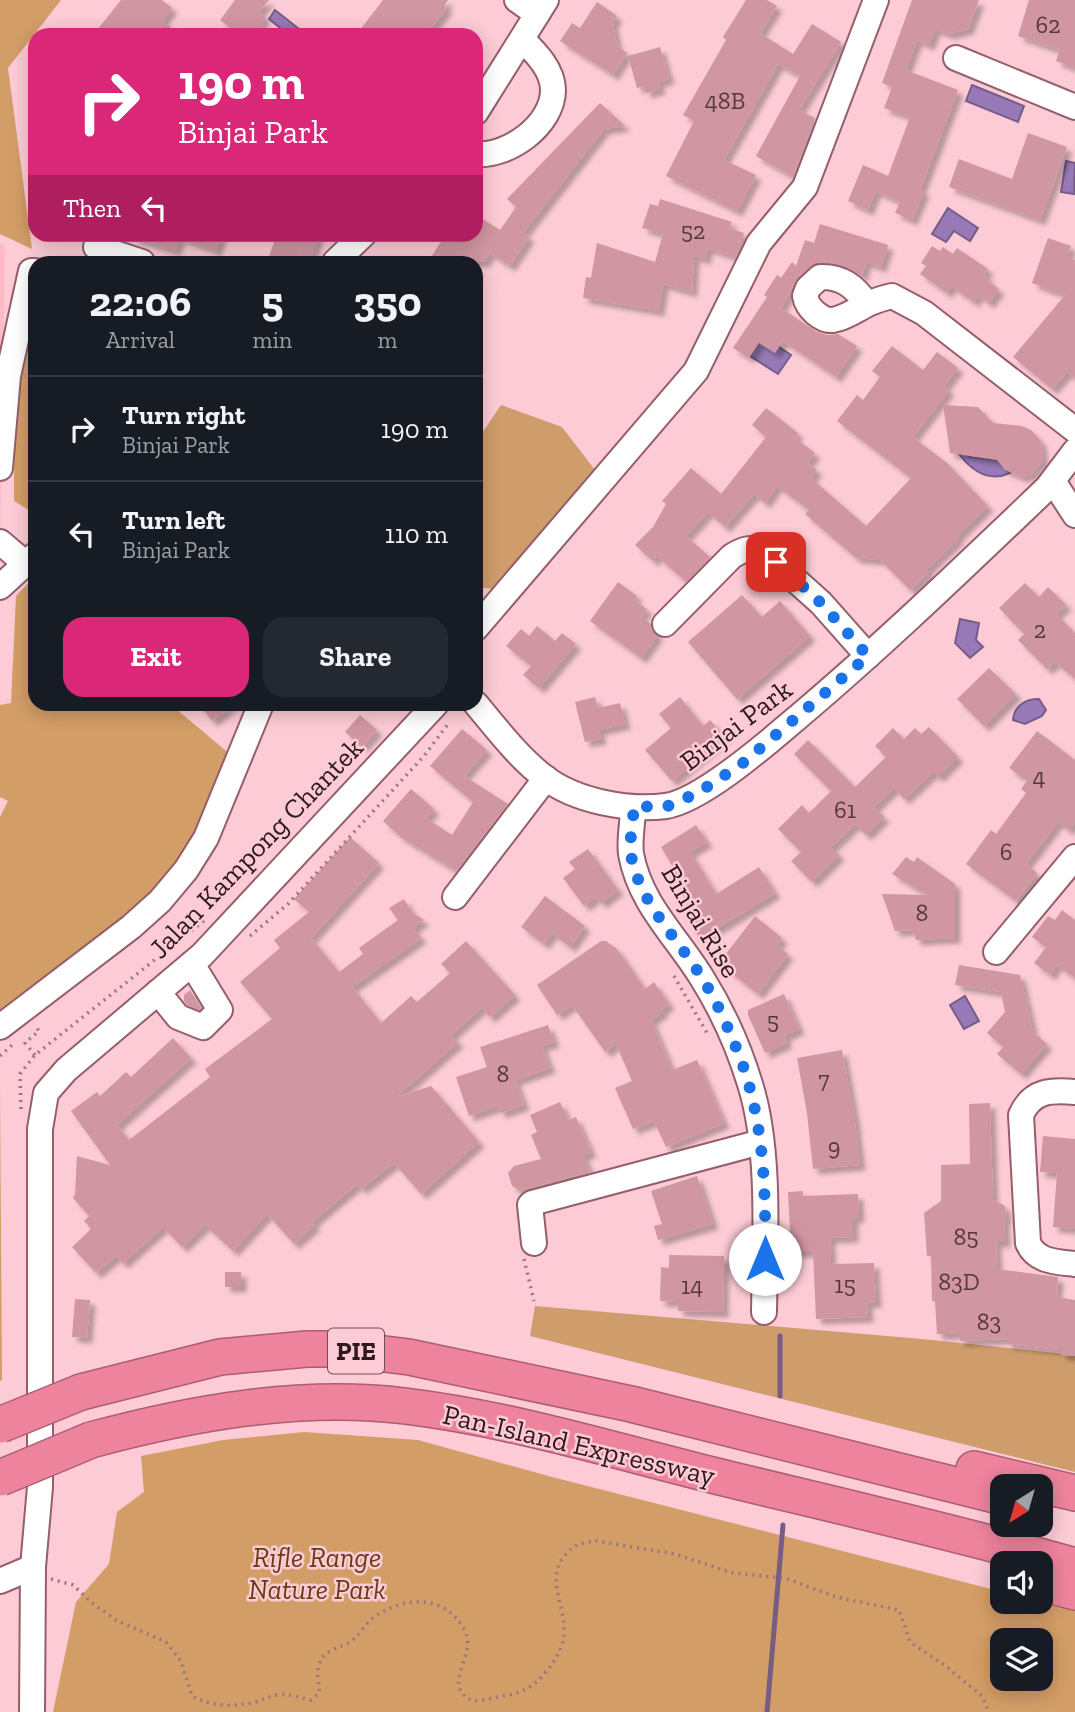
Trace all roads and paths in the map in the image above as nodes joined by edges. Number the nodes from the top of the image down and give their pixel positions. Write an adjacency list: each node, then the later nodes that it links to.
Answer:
1 (517, 0): 3 (street)
2 (876, 0): 24 (street)
3 (541, 7): 4 (street)
4 (523, 40): 6 (street); 8 (street)
5 (956, 58): 7 (street)
6 (483, 101)
7 (1075, 107)
8 (483, 155)
9 (356, 242): 12 (street)
10 (96, 247): 11 (street)
11 (124, 256)
12 (341, 256)
13 (28, 281): 17 (street)
14 (867, 304): 15 (street)
15 (1075, 430)
16 (1075, 451): 18 (street, Binjai Park)
17 (0, 468)
18 (1053, 481): 19 (street); 26 (street, Binjai Park)
19 (1075, 515)
20 (0, 543): 21 (street)
21 (28, 558)
22 (28, 561): 23 (street)
23 (0, 587)
24 (483, 620)
25 (666, 624): 26 (street)
26 (868, 656): 31 (street, Binjai Park)
27 (258, 711): 38 (street)
28 (429, 711): 35 (street, Jalan Kampong Chantek)
29 (482, 711): 30 (street, Binjai Park)
30 (546, 778): 31 (street, Binjai Park); 33 (street)
31 (634, 807): 43 (street, Binjai Rise)
32 (1075, 858): 34 (street)
33 (455, 897)
34 (996, 952)
35 (192, 964): 37 (street, Jalan Kampong Chantek); 37 (street)
36 (672, 973): 40 (path)
37 (158, 992): 58 (street, Jalan Kampong Chantek)
38 (0, 1027)
39 (36, 1027): 41 (path)
40 (707, 1034)
41 (35, 1055)
42 (1075, 1092): 45 (street)
43 (761, 1142): 44 (street); 47 (street, Binjai Rise)
44 (528, 1246): 46 (path)
45 (1075, 1264)
46 (534, 1301)
47 (764, 1312)
48 (631, 1404): 49 (highway, Pan-Island Expressway / PIE, bridge); 52 (highway); 53 (highway, Pan-Island Expressway / PIE)
49 (0, 1425)
50 (626, 1454): 51 (highway, Pan-Island Expressway / PIE, bridge); 56 (highway, Pan-Island Expressway / PIE); 57 (highway)
51 (0, 1478)
52 (1075, 1493)
53 (990, 1494)
54 (1054, 1510): 55 (highway)
55 (1075, 1515)
56 (1075, 1566)
57 (990, 1569)
58 (33, 1571): 59 (street); 62 (street, Jalan Kampong Chantek); 63 (path)
59 (0, 1580)
60 (1053, 1586): 61 (highway)
61 (1075, 1592)
62 (32, 1712)
63 (989, 1712)

